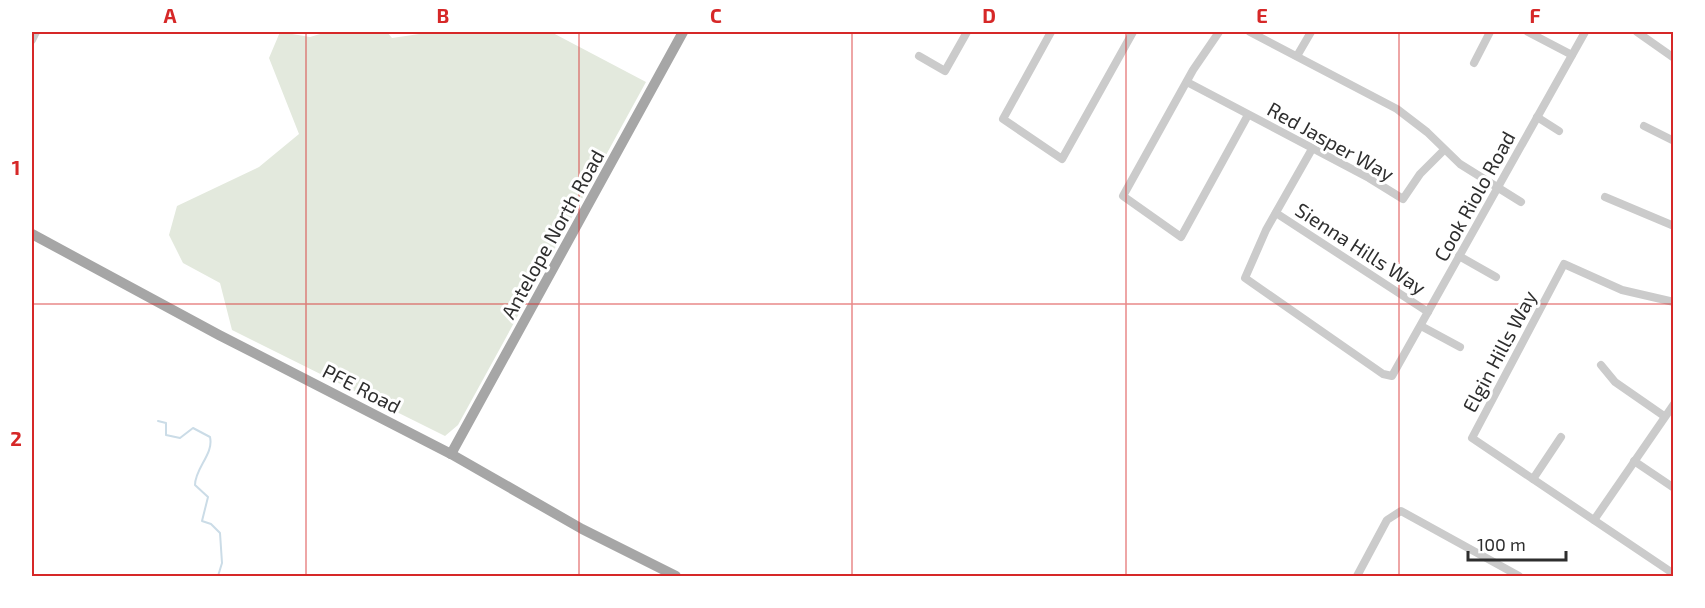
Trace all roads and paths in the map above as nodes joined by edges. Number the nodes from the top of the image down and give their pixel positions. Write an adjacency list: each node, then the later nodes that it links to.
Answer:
1 (36, 32): 13 (street)
2 (683, 32): 43 (main road, Antelope North Road)
3 (967, 32): 15 (street)
4 (1051, 32): 5 (street)
5 (1133, 32)
6 (1219, 32): 19 (street)
7 (1250, 32): 16 (street)
8 (1311, 32): 16 (street)
9 (1490, 32): 18 (street)
10 (1528, 32): 14 (street)
11 (1585, 32): 14 (street, Cook Riolo Road)
12 (1637, 32): 17 (street)
13 (32, 40)
14 (1572, 55): 21 (street, Cook Riolo Road)
15 (919, 56)
16 (1297, 56): 26 (street)
17 (1674, 58)
18 (1474, 63)
19 (1187, 82): 20 (street, Red Jasper Way); 20 (street)
20 (1248, 115): 25 (street, Red Jasper Way)
21 (1537, 117): 23 (street); 27 (street, Cook Riolo Road)
22 (1644, 126): 24 (street)
23 (1560, 131)
24 (1674, 141)
25 (1312, 149): 26 (street, Red Jasper Way); 30 (street)
26 (1444, 150): 27 (street)
27 (1497, 188): 29 (street); 33 (street, Cook Riolo Road)
28 (1605, 197): 31 (street)
29 (1521, 202)
30 (1276, 213): 36 (street, Sienna Hills Way); 37 (street, Cook Riolo Road)
31 (1674, 226)
32 (32, 234): 43 (main road, PFE Road)
33 (1460, 256): 34 (street); 36 (street, Cook Riolo Road)
34 (1496, 277)
35 (1674, 302): 45 (street, Elgin Hills Way)
36 (1428, 312): 37 (street, Cook Riolo Road)
37 (1421, 326): 38 (street)
38 (1460, 347)
39 (1601, 365): 41 (street)
40 (1674, 404): 41 (street)
41 (1664, 417): 44 (street)
42 (1561, 437): 45 (street)
43 (451, 454): 49 (main road, PFE Road)
44 (1634, 461): 46 (street); 47 (street)
45 (1533, 479): 47 (street, Elgin Hills Way)
46 (1674, 488)
47 (1594, 520): 48 (street, Elgin Hills Way)
48 (1674, 574)
49 (676, 576)
50 (1356, 576): 51 (street)
51 (1519, 576)

